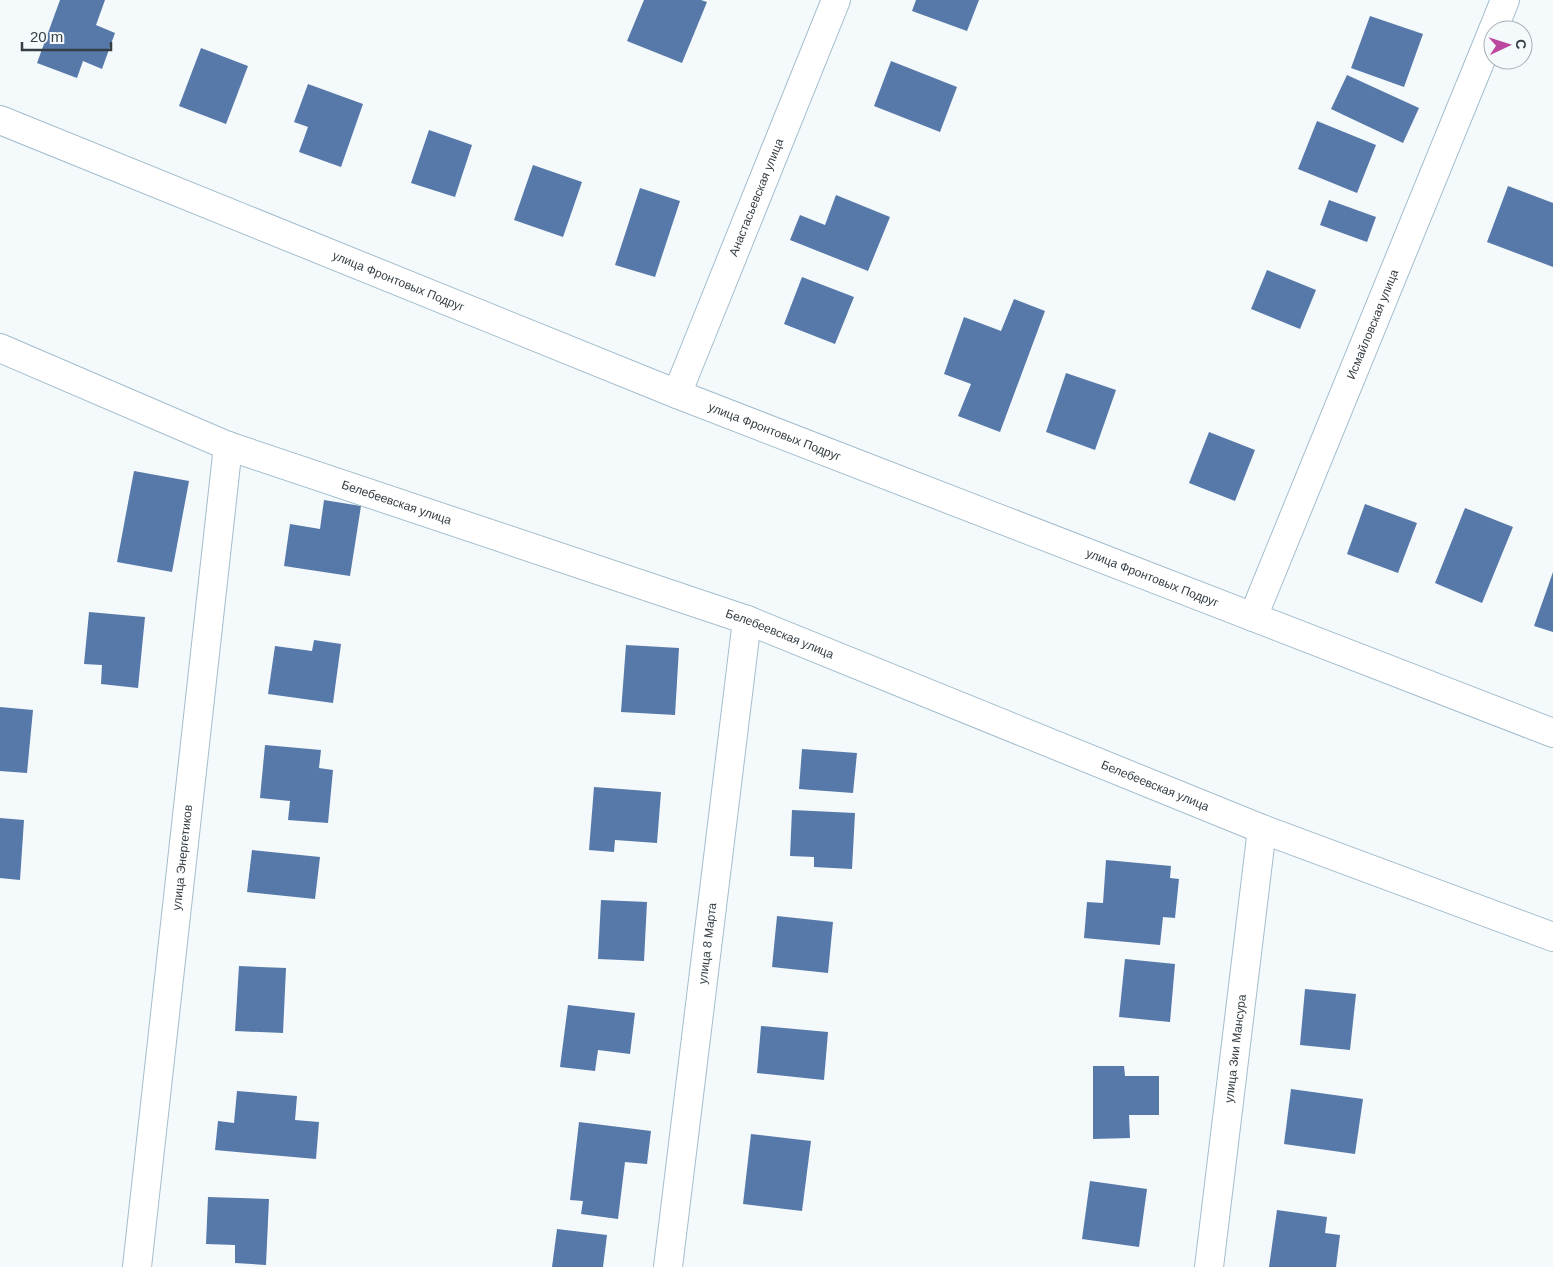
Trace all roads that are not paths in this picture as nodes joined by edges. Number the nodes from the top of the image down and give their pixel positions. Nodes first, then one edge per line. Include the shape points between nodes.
1 (836, 0) edge
2 (1505, 0) edge
3 (1497, 20) edge
4 (1483, 54) edge
5 (0, 120) edge
6 (0, 348) edge
7 (677, 394) junction
8 (228, 446) junction
9 (1253, 617) junction
10 (748, 620) junction
11 (1553, 733) edge
12 (1262, 830) junction
13 (1553, 938) edge
14 (137, 1267) edge
15 (668, 1267) edge
16 (1209, 1267) edge

1 - 7 street, Анастасьевская улица
2 - 3 street, Исмайловская улица
4 - 9 street, Исмайловская улица
5 - 7 street, улица Фронтовых Подруг
6 - 8 street, Белебеевская улица
7 - 9 street, улица Фронтовых Подруг
8 - 10 street, Белебеевская улица
8 - 14 street, улица Энергетиков
9 - 11 street, улица Фронтовых Подруг
10 - 12 street, Белебеевская улица
10 - 15 street, улица 8 Марта
12 - 13 street, Белебеевская улица
12 - 16 street, улица Зии Мансура

